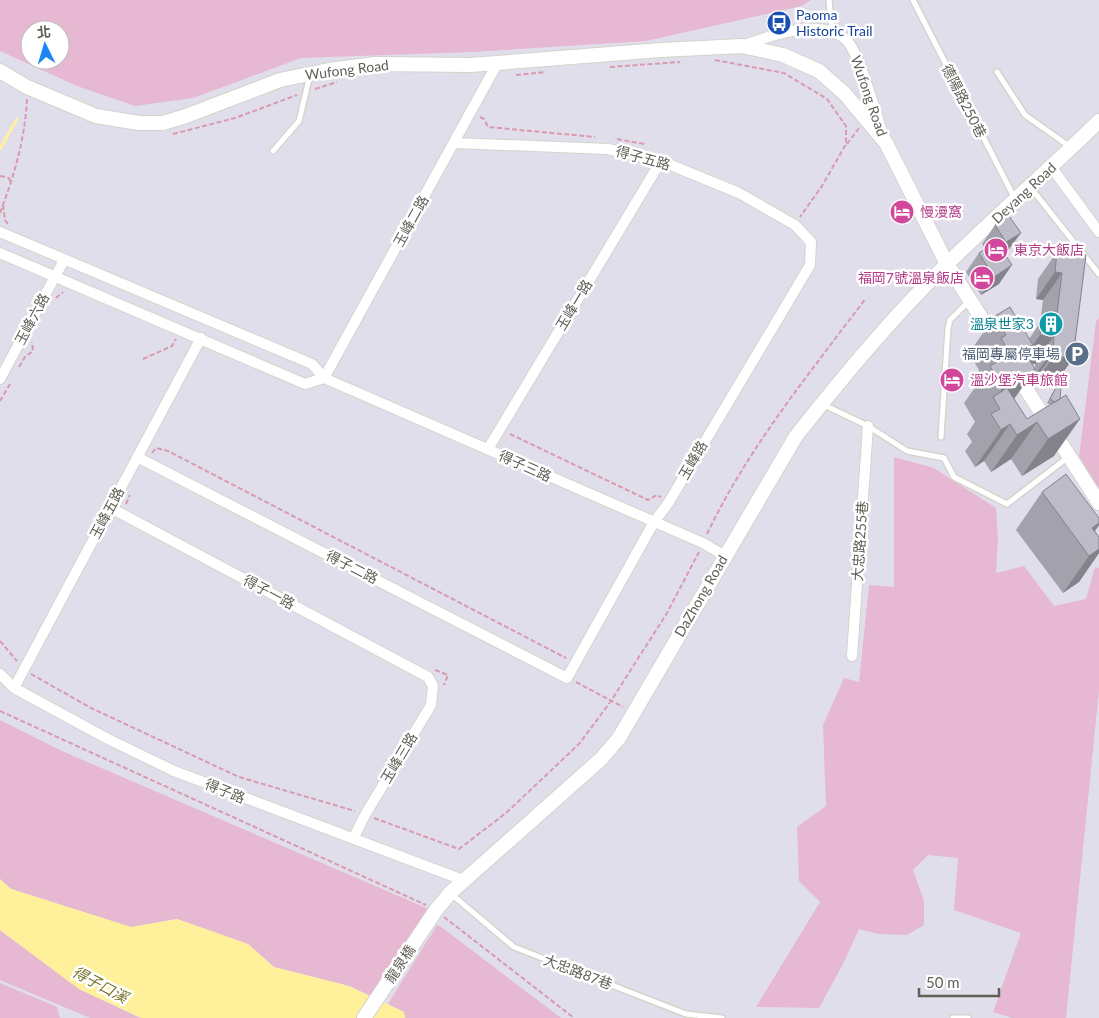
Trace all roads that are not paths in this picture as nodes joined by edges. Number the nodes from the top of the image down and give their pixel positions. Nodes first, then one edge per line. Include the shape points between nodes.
1 (829, 0) edge
2 (913, 0) edge
3 (832, 31) junction
4 (742, 46) junction
5 (497, 64) junction
6 (0, 71) edge
7 (997, 72) dead end
8 (310, 73) junction
9 (1099, 121) edge
10 (454, 143) junction
11 (886, 144) junction
12 (1072, 148) junction
13 (273, 152) dead end
14 (661, 161) junction
15 (1052, 168) junction
16 (1030, 188) junction
17 (1016, 201) junction
18 (0, 232) edge
19 (1099, 232) edge
20 (811, 242) joint
21 (0, 253) edge
22 (64, 260) junction
23 (947, 264) junction
24 (1099, 274) edge
25 (55, 276) junction
26 (970, 300) junction
27 (201, 338) junction
28 (324, 378) junction
29 (0, 379) edge
30 (822, 404) junction
31 (868, 426) junction
32 (941, 437) dead end
33 (488, 449) junction
34 (1070, 456) junction
35 (141, 459) junction
36 (1099, 503) edge
37 (109, 507) junction
38 (654, 522) junction
39 (725, 556) junction
40 (852, 656) dead end
41 (570, 673) joint
42 (0, 674) edge
43 (428, 677) joint
44 (14, 688) junction
45 (354, 838) junction
46 (463, 880) junction
47 (450, 893) junction
48 (436, 910) joint
49 (364, 1018) edge
50 (722, 1018) edge
51 (953, 1018) edge
52 (968, 1018) edge

1 - 3 lane
2 - 17 lane, 德陽路250巷
3 - 4 street, Wufong Road via 794,30
3 - 11 street, Wufong Road via 854,51
4 - 5 street, Wufong Road
4 - 11 street, Wufong Road via 783,55 819,71 845,94
5 - 8 street, Wufong Road via 375,64
5 - 10 street, 玉峰二路
6 - 8 street, Wufong Road via 27,87 96,116 139,123 163,123 280,80
7 - 12 lane via 1025,115
8 - 13 lane via 299,121
9 - 12 street, Deyang Road
10 - 14 street, 得子五路 via 608,149
10 - 28 street, 玉峰二路
11 - 23 street, Wufong Road
12 - 15 street, Deyang Road
14 - 20 street, 得子五路 via 739,193 795,225
14 - 33 street, 玉峰一路
15 - 16 street, Deyang Road
15 - 19 street
16 - 17 street, Deyang Road
16 - 24 lane
17 - 23 street, Deyang Road
18 - 22 street
20 - 38 street, 玉峰路 via 810,265
21 - 25 street
22 - 25 street, 玉峰六路
22 - 28 street via 312,364
23 - 26 street
23 - 30 street, DaZhong Road
25 - 27 street
25 - 29 street, 玉峰六路
26 - 32 lane via 950,320 948,328
26 - 34 street
27 - 28 street via 305,384
27 - 35 street, 玉峰五路
28 - 33 street, 得子三路
30 - 31 lane
30 - 39 street, DaZhong Road via 796,436
31 - 34 lane via 907,451 944,458 954,477 1007,504
31 - 40 street, 大忠路255巷
33 - 38 street, 得子三路
34 - 36 street
35 - 37 street, 玉峰五路
35 - 41 street, 得子二路
37 - 43 street, 得子一路
37 - 44 street, 玉峰五路
38 - 39 street, 得子三路
38 - 41 street, 玉峰路
39 - 46 street, DaZhong Road via 619,738 601,759
42 - 44 street, 得子路
43 - 45 street, 玉峰三路 via 433,686 432,705 365,814
44 - 45 street, 得子路 via 174,771
45 - 46 street, 得子路
46 - 47 street, DaZhong Road
47 - 48 street, DaZhong Road
47 - 50 lane, 大忠路87巷 via 514,947 686,1014
48 - 49 street, 龍泉橋
51 - 52 lane

